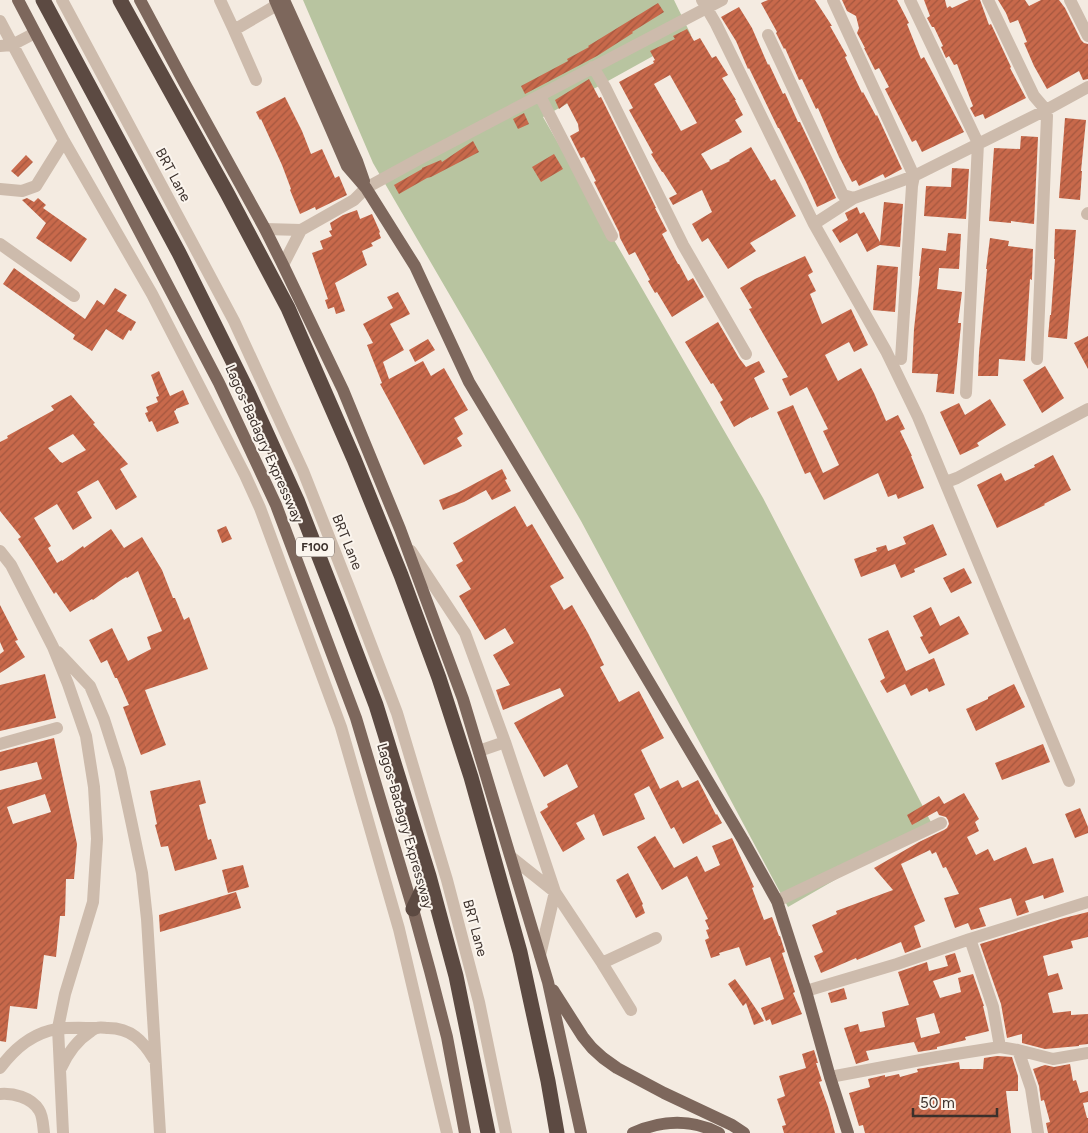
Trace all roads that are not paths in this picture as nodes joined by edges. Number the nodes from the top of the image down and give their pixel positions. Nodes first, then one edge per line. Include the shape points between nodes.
1 (18, 0) edge
2 (43, 0) edge
3 (62, 0) edge
4 (119, 0) edge
5 (140, 0) edge
6 (220, 0) edge
7 (722, 0) edge
8 (833, 0) edge
9 (910, 0) edge
10 (988, 0) edge
11 (1070, 0) edge
12 (278, 2) edge
13 (704, 4) edge
14 (0, 21) edge
15 (234, 30) junction
16 (35, 34) junction
17 (768, 35) dead end
18 (1088, 36) edge
19 (6, 46) edge
20 (593, 67) junction
21 (256, 80) dead end
22 (1088, 87) edge
23 (540, 96) junction
24 (1046, 110) junction
25 (64, 141) junction
26 (978, 143) junction
27 (914, 176) junction
28 (366, 188) junction
29 (0, 189) edge
30 (854, 198) junction
31 (814, 224) junction
32 (265, 229) junction
33 (301, 230) junction
34 (612, 236) dead end
35 (5, 247) edge
36 (283, 265) junction
37 (74, 296) dead end
38 (746, 354) dead end
39 (901, 359) dead end
40 (1037, 359) dead end
41 (966, 393) dead end
42 (1088, 409) edge
43 (946, 482) junction
44 (405, 542) junction
45 (0, 551) edge
46 (53, 647) junction
47 (57, 728) dead end
48 (505, 742) junction
49 (0, 744) edge
50 (479, 751) junction
51 (1069, 781) dead end
52 (941, 823) dead end
53 (511, 858) junction
54 (429, 876) junction
55 (555, 892) junction
56 (777, 901) junction
57 (1088, 902) edge
58 (413, 909) junction
59 (656, 938) dead end
60 (970, 939) junction
61 (540, 955) junction
62 (602, 963) junction
63 (548, 982) junction
64 (806, 991) junction
65 (631, 1010) dead end
66 (58, 1028) junction
67 (96, 1028) junction
68 (1000, 1048) junction
69 (1018, 1050) junction
70 (1088, 1053) edge
71 (156, 1061) junction
72 (0, 1068) edge
73 (60, 1069) junction
74 (830, 1078) junction
75 (0, 1094) edge
76 (61, 1107) junction
77 (43, 1129) edge
78 (63, 1133) edge
79 (160, 1133) edge
80 (446, 1133) edge
81 (465, 1133) edge
82 (488, 1133) edge
83 (506, 1133) edge
84 (556, 1133) edge
85 (581, 1133) edge
86 (633, 1133) edge
87 (719, 1133) edge
88 (744, 1133) edge
89 (848, 1133) edge
90 (1038, 1133) edge

1 - 16 main road, Lagos-Badagry Expressway
2 - 54 highway, Lagos-Badagry Expressway / F100 via 183,262 297,500 376,705
3 - 83 street, BRT Lane via 234,321 303,471 350,590 397,713 447,880 479,1002
4 - 84 highway via 288,308 401,575 439,678 479,804 520,952
5 - 32 main road
6 - 15 street
7 - 13 street
8 - 27 street
9 - 26 street
10 - 24 street via 1034,96
11 - 18 street
12 - 15 street
12 - 28 main road via 347,166
13 - 20 street
13 - 31 street
14 - 19 street
15 - 21 street
16 - 19 street
16 - 58 main road, Lagos-Badagry Expressway via 215,375 276,505 356,718
17 - 30 street via 843,195
19 - 25 street
20 - 23 street
20 - 38 street via 683,245
22 - 24 street
23 - 28 street
23 - 34 street
24 - 26 street
24 - 40 street
25 - 29 street via 36,186 22,191
25 - 80 street via 152,294 260,508 341,727 399,929
26 - 27 street
26 - 41 street
27 - 30 street
27 - 39 street
28 - 33 street via 354,200
28 - 56 main road via 415,266 468,382 624,638
30 - 31 street
31 - 43 street via 886,351
32 - 33 street
32 - 36 main road
33 - 36 street
35 - 37 street
36 - 44 main road via 343,390
42 - 43 street
43 - 51 street
44 - 48 street via 465,633
44 - 50 main road via 463,698
45 - 46 street via 11,565
46 - 66 street via 86,736 94,787 97,839 93,902
46 - 71 street via 90,686 120,769 142,873
47 - 49 street
48 - 50 street
48 - 55 street
50 - 53 main road
52 - 56 street
53 - 55 street
53 - 61 main road
54 - 58 highway
54 - 82 highway, Lagos-Badagry Expressway / F100 via 456,976
55 - 61 street
55 - 62 street
56 - 64 main road
57 - 60 street
58 - 81 main road, Lagos-Badagry Expressway via 447,1037
59 - 62 street
60 - 64 street
60 - 68 street via 993,1007
61 - 63 main road
62 - 65 street
63 - 85 main road
63 - 88 main road via 583,1037 603,1058
64 - 74 main road
66 - 67 street
66 - 72 street via 22,1044
66 - 73 street
67 - 71 street via 114,1028 137,1036
67 - 73 street via 76,1043
68 - 69 street
68 - 74 street
69 - 70 street via 1053,1059
69 - 90 street via 1030,1088
71 - 79 street
73 - 76 street
74 - 89 main road
75 - 77 street via 9,1093 35,1104 42,1116
76 - 77 street via 52,1113
76 - 78 street
86 - 87 main road via 674,1122 691,1123

